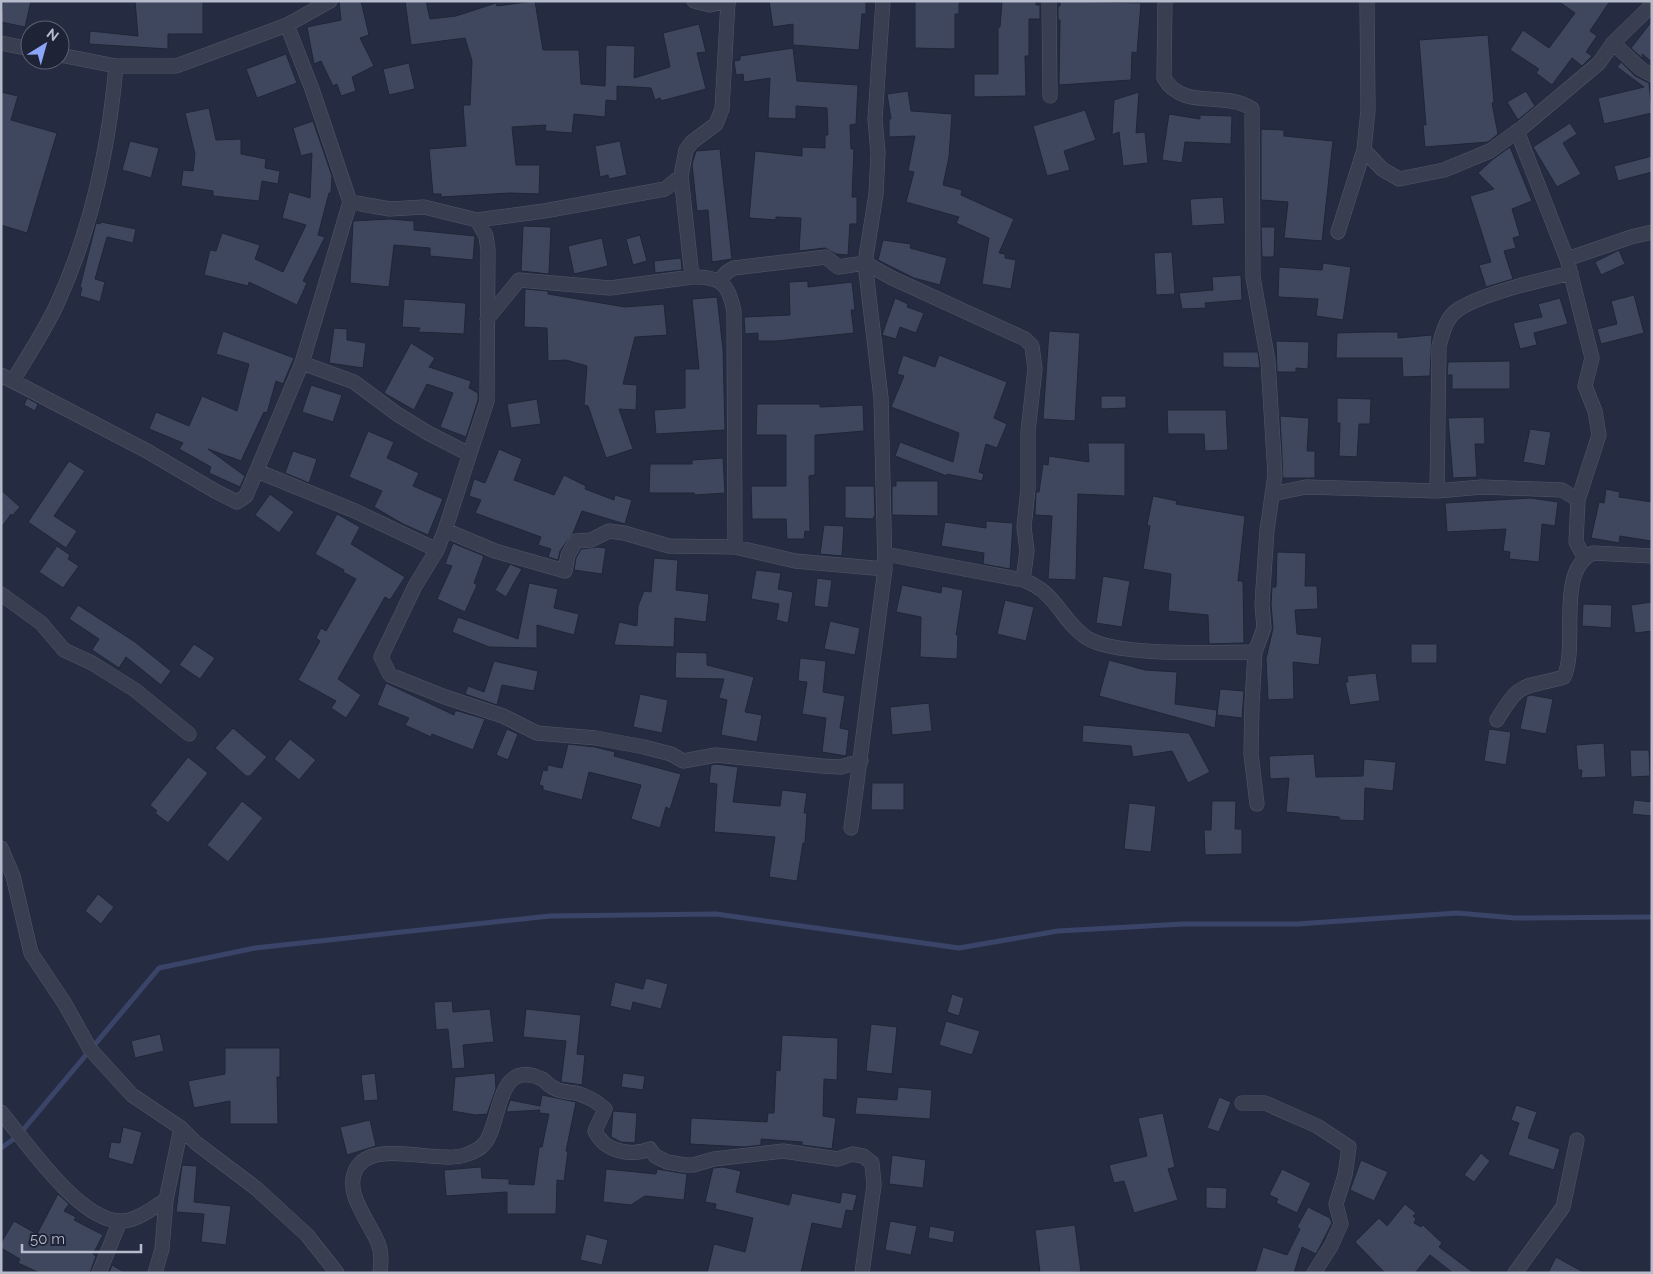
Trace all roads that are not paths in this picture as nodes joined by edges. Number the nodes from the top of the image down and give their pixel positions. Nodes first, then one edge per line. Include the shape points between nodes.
1 (303, 1) edge
2 (330, 1) edge
3 (694, 1) edge
4 (883, 1) edge
5 (1049, 1) edge
6 (1165, 1) edge
7 (1367, 1) edge
8 (728, 2) edge
9 (1652, 4) edge
10 (305, 16) junction
11 (287, 25) junction
12 (1, 43) edge
13 (1613, 43) junction
14 (20, 47) edge
15 (70, 57) edge
16 (116, 66) junction
17 (1652, 75) edge
18 (1050, 96) dead end
19 (1518, 131) junction
20 (1364, 150) junction
21 (681, 176) junction
22 (350, 202) junction
23 (477, 220) junction
24 (1338, 232) dead end
25 (1652, 232) edge
26 (1567, 259) junction
27 (866, 263) junction
28 (1571, 273) junction
29 (692, 277) junction
30 (720, 280) junction
31 (487, 320) junction
32 (302, 363) junction
33 (7, 378) edge
34 (470, 454) junction
35 (257, 471) junction
36 (1437, 491) junction
37 (1272, 494) junction
38 (1578, 500) junction
39 (445, 530) junction
40 (735, 547) junction
41 (437, 550) junction
42 (885, 554) junction
43 (1652, 556) edge
44 (1584, 557) junction
45 (885, 569) junction
46 (1023, 580) junction
47 (1, 594) edge
48 (1255, 652) junction
49 (1497, 720) dead end
50 (189, 734) dead end
51 (861, 761) junction
52 (1257, 804) dead end
53 (851, 828) dead end
54 (1, 848) edge
55 (1242, 1103) dead end
56 (1, 1112) edge
57 (181, 1128) junction
58 (1577, 1140) dead end
59 (166, 1200) junction
60 (120, 1221) junction
61 (99, 1273) edge
62 (155, 1273) edge
63 (337, 1273) edge
64 (380, 1273) edge
65 (862, 1273) edge
66 (1314, 1273) edge
67 (1515, 1273) edge

1 - 10 street
2 - 10 street
3 - 8 street via 710,5
4 - 27 street via 875,120 878,153 876,194
5 - 18 street
6 - 37 street via 1164,78 1169,88 1183,96 1242,102 1252,110 1253,277 1268,361 1275,475
7 - 20 street via 1368,110
8 - 21 street via 722,109 716,124 686,150
9 - 13 street
10 - 11 street
11 - 16 street via 176,66
11 - 22 street
12 - 14 street
13 - 17 street
13 - 19 street via 1599,63
15 - 16 street
16 - 33 street via 112,116 90,219 58,303
19 - 20 street via 1490,151 1444,170 1399,179 1382,169
19 - 26 street
20 - 24 street
21 - 23 street via 664,189
21 - 29 street
22 - 23 street via 390,209 424,207
22 - 32 street
23 - 31 street via 486,236 488,250
25 - 26 street via 1631,236
26 - 28 street
27 - 30 street via 838,267 826,257 734,268
27 - 42 street via 881,398
27 - 46 street via 1025,339 1032,346 1034,369 1028,431 1024,527 1027,551
28 - 36 street via 1458,309 1445,325 1439,346
28 - 38 street via 1592,358 1585,386 1595,411 1598,435
29 - 30 street
29 - 31 street via 610,288 519,280
30 - 40 street via 731,293 734,312
31 - 34 street via 487,401
32 - 34 street via 354,382 397,414
32 - 35 street
33 - 35 street via 147,450 237,502 246,496
34 - 39 street
35 - 41 street via 355,511
36 - 37 street via 1306,487
36 - 38 street via 1482,487 1562,490
37 - 48 street via 1262,604 1264,628
38 - 44 street via 1576,542
39 - 40 street via 495,551 565,571 568,555 576,541 591,540 609,531 669,546
39 - 41 street
40 - 45 street via 795,561
41 - 51 street via 415,586 382,657 390,675 503,716 537,733 596,738 644,747 671,754 683,761 716,755 841,767
42 - 45 street
42 - 46 street
43 - 44 street via 1593,553
44 - 49 street via 1576,569 1569,618 1571,651 1564,677 1526,685 1510,698
45 - 51 street
46 - 48 street via 1038,585 1080,633 1100,644 1145,651
47 - 50 street via 41,623 64,650 135,690
48 - 52 street via 1251,754
51 - 53 street
54 - 57 street via 13,876 31,953 90,1049 132,1095
55 - 66 street via 1264,1104 1318,1126 1349,1147 1336,1204 1341,1224
56 - 60 street via 75,1200 100,1217
57 - 59 street
57 - 63 street via 307,1234
58 - 67 street via 1563,1207
59 - 60 street via 135,1218
59 - 62 street via 162,1249
60 - 61 street
64 - 65 street via 378,1244 352,1191 359,1165 372,1157 396,1154 463,1156 476,1150 491,1132 505,1088 516,1077 523,1076 542,1079 554,1088 594,1099 605,1109 595,1131 598,1139 616,1151 642,1152 650,1149 655,1156 667,1162 693,1166 714,1159 783,1150 838,1159 852,1154 863,1156 872,1163 874,1186

